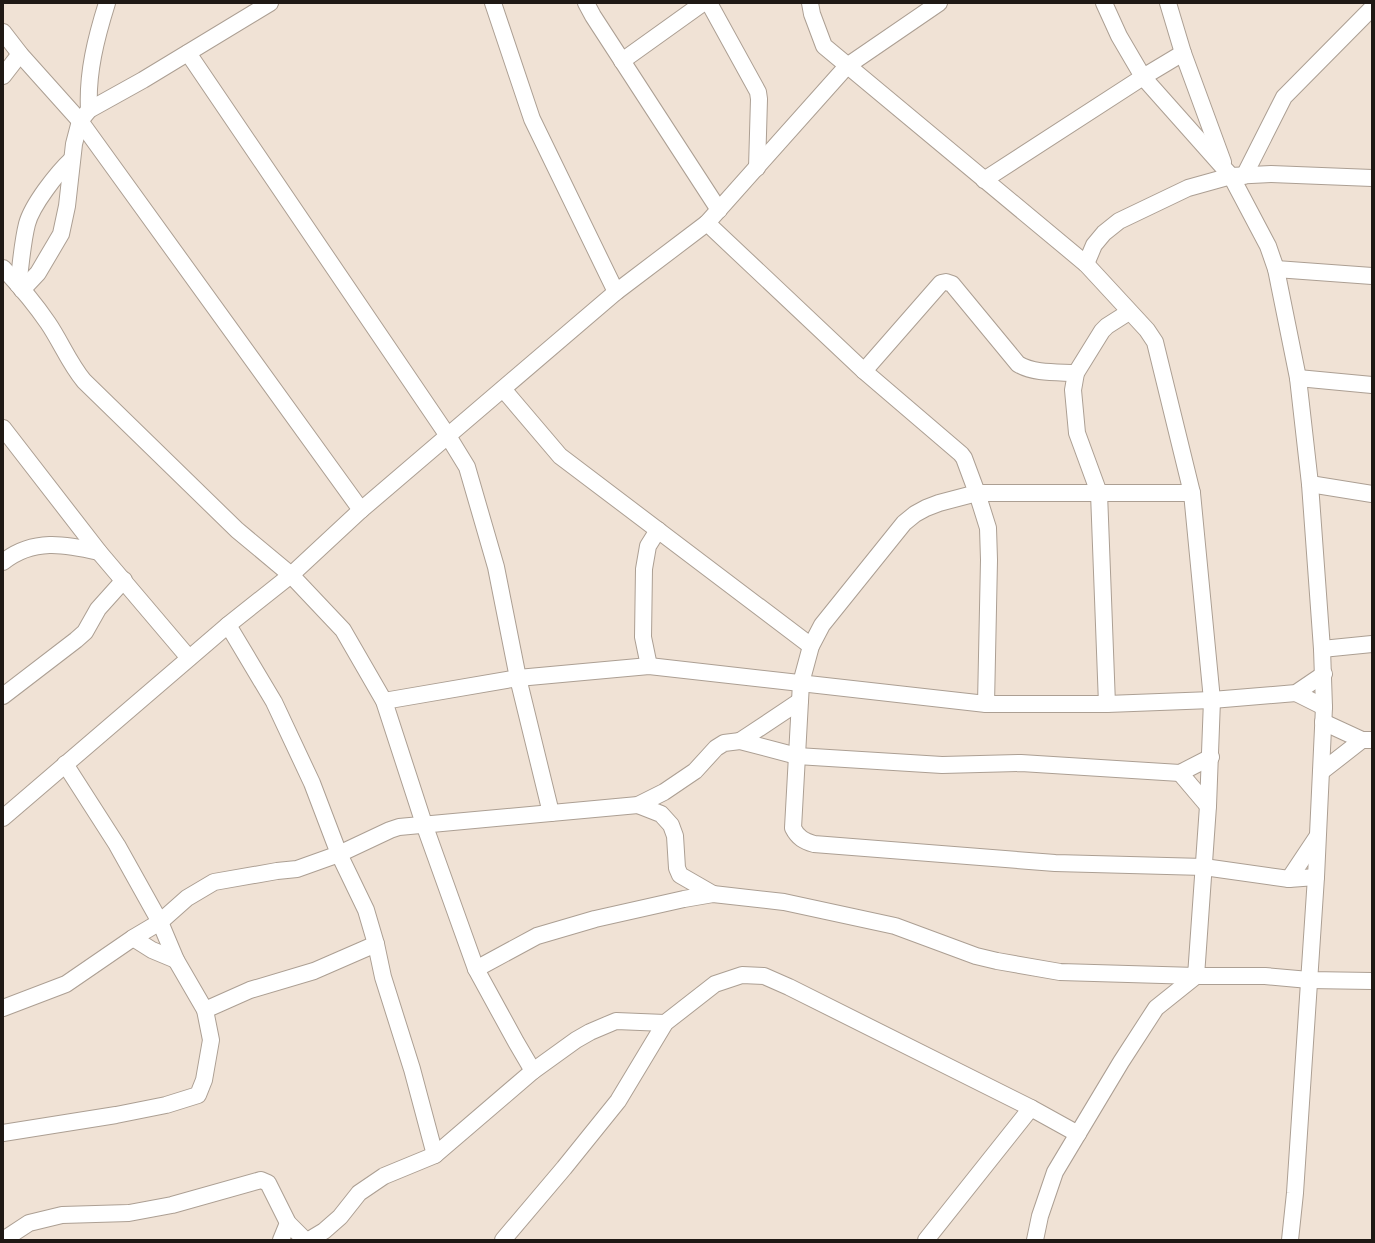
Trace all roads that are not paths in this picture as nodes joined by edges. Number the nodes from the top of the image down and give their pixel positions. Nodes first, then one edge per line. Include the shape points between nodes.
1 (107, 3) edge
2 (270, 3) edge
3 (493, 3) edge
4 (586, 3) edge
5 (703, 3) edge
6 (709, 3) edge
7 (810, 3) edge
8 (938, 3) edge
9 (1104, 3) edge
10 (1168, 3) edge
11 (1372, 8) edge
12 (3, 32) edge
13 (188, 52) junction
14 (20, 54) junction
15 (1183, 54) junction
16 (622, 61) junction
17 (847, 66) junction
18 (3, 76) edge
19 (1143, 77) junction
20 (85, 116) junction
21 (72, 159) junction
22 (757, 168) junction
23 (1234, 174) junction
24 (1372, 178) edge
25 (984, 180) junction
26 (719, 210) junction
27 (707, 223) junction
28 (1086, 264) junction
29 (3, 268) edge
30 (1276, 269) junction
31 (1372, 276) edge
32 (20, 287) junction
33 (616, 292) junction
34 (1129, 312) junction
35 (864, 371) junction
36 (1076, 374) junction
37 (1298, 378) junction
38 (1372, 385) edge
39 (503, 388) junction
40 (3, 428) edge
41 (448, 436) junction
42 (1310, 484) junction
43 (977, 493) junction
44 (1099, 493) junction
45 (1192, 493) junction
46 (1372, 494) edge
47 (361, 510) junction
48 (658, 530) junction
49 (99, 552) junction
50 (3, 562) edge
51 (291, 575) junction
52 (124, 580) junction
53 (228, 625) junction
54 (1372, 644) edge
55 (811, 646) junction
56 (1322, 649) junction
57 (189, 658) junction
58 (649, 666) junction
59 (1324, 674) junction
60 (518, 678) junction
61 (801, 683) junction
62 (1296, 693) junction
63 (3, 696) edge
64 (384, 700) junction
65 (1212, 700) junction
66 (800, 701) junction
67 (986, 704) junction
68 (1107, 704) junction
69 (1323, 715) junction
70 (1367, 740) edge
71 (740, 741) junction
72 (797, 756) junction
73 (1210, 757) junction
74 (65, 764) junction
75 (1321, 772) junction
76 (1180, 773) junction
77 (638, 805) junction
78 (1208, 806) junction
79 (551, 813) junction
80 (3, 818) edge
81 (424, 824) junction
82 (1318, 836) junction
83 (339, 854) junction
84 (1204, 867) junction
85 (1316, 877) junction
86 (1289, 878) junction
87 (713, 894) junction
88 (160, 922) junction
89 (133, 938) junction
90 (376, 944) junction
91 (176, 960) junction
92 (476, 969) junction
93 (1196, 976) junction
94 (1309, 980) junction
95 (1372, 981) edge
96 (3, 1008) edge
97 (205, 1010) junction
98 (665, 1024) junction
99 (533, 1071) junction
100 (1031, 1108) junction
101 (3, 1133) edge
102 (1078, 1134) junction
103 (435, 1156) junction
104 (288, 1223) junction
105 (3, 1240) edge
106 (281, 1240) edge
107 (305, 1240) edge
108 (309, 1240) edge
109 (503, 1240) edge
110 (926, 1240) edge
111 (1035, 1240) edge
112 (1290, 1240) edge

1 - 20 street via 98,30
2 - 13 street
3 - 33 street via 532,119
4 - 16 street
5 - 16 street
6 - 22 street via 758,92
7 - 17 street via 824,46
8 - 17 street
9 - 19 street via 1119,36
10 - 15 street
11 - 23 street via 1284,97
12 - 14 street
13 - 20 street
13 - 41 street
14 - 18 street
14 - 20 street
15 - 19 street
15 - 23 street
16 - 26 street
17 - 22 street
17 - 25 street
19 - 23 street
19 - 25 street
20 - 21 street
20 - 47 street
21 - 32 street via 54,179 30,215
21 - 32 street via 61,234 38,273
22 - 26 street
23 - 24 street
23 - 28 street via 1188,188 1119,221 1094,245
23 - 30 street
25 - 28 street
26 - 27 street
27 - 33 street
27 - 35 street
28 - 34 street
29 - 32 street
30 - 31 street
30 - 37 street
32 - 51 street via 48,323 75,371 84,381 237,530
33 - 39 street
34 - 36 street via 1102,331
34 - 45 street via 1155,342
35 - 36 street via 941,283 946,282 952,284 1018,364 1033,370
35 - 43 street via 961,454
36 - 44 street via 1073,390 1077,433
37 - 38 street
37 - 42 street
39 - 41 street
39 - 48 street via 560,456
40 - 49 street
41 - 47 street
41 - 60 street via 467,467 496,567
42 - 46 street
42 - 56 street
43 - 44 street
43 - 55 street via 926,508 904,523 822,625
43 - 67 street via 988,528
44 - 45 street
44 - 68 street
45 - 65 street
47 - 51 street
48 - 55 street
48 - 58 street via 648,546 644,569 644,637
49 - 50 street via 73,546 44,546 14,553
49 - 52 street
51 - 53 street
51 - 64 street via 343,630
52 - 57 street
52 - 63 street via 98,609 85,632
53 - 57 street
53 - 83 street via 274,702 312,783
54 - 56 street
55 - 61 street
56 - 59 street
57 - 74 street
58 - 60 street
58 - 61 street
59 - 62 street
59 - 69 street
60 - 64 street
60 - 79 street
61 - 66 street
61 - 67 street
62 - 65 street
62 - 69 street
64 - 81 street
65 - 68 street
65 - 73 street
66 - 71 street
66 - 72 street
67 - 68 street
69 - 70 street
69 - 75 street
70 - 75 street
71 - 72 street
71 - 77 street via 724,743 716,748 695,771 664,792
72 - 76 street via 942,765 1021,763
72 - 84 street via 793,828 797,836 814,844 1054,863
73 - 76 street
73 - 78 street
74 - 80 street
74 - 88 street via 117,845
75 - 82 street
76 - 78 street
77 - 79 street
77 - 87 street via 661,814 671,825 676,836 677,868 680,874
78 - 84 street
79 - 81 street
81 - 83 street via 390,830
81 - 92 street
82 - 85 street
82 - 86 street
83 - 88 street via 297,869 214,882 187,898
83 - 90 street via 366,910
84 - 86 street
84 - 93 street
85 - 86 street
85 - 94 street
87 - 92 street via 595,919 537,936
87 - 93 street via 784,902 895,926 976,956 1060,972
88 - 89 street
88 - 91 street
89 - 91 street via 152,950
89 - 96 street via 66,984
90 - 97 street via 314,971 250,990
90 - 103 street via 383,977 412,1069
91 - 97 street
92 - 99 street
93 - 94 street via 1265,976
93 - 102 street via 1156,1008
94 - 95 street
94 - 112 street
97 - 101 street via 211,1040 204,1080 198,1095 166,1105
98 - 99 street via 616,1021 576,1040
98 - 100 street via 716,984 742,975 764,976
98 - 109 street via 618,1101
99 - 103 street
100 - 102 street
100 - 110 street
102 - 111 street via 1055,1172
103 - 108 street via 384,1176 359,1193 340,1216 324,1231
104 - 105 street via 268,1183 261,1180 172,1205 129,1212 62,1215 29,1223
104 - 106 street
104 - 107 street

